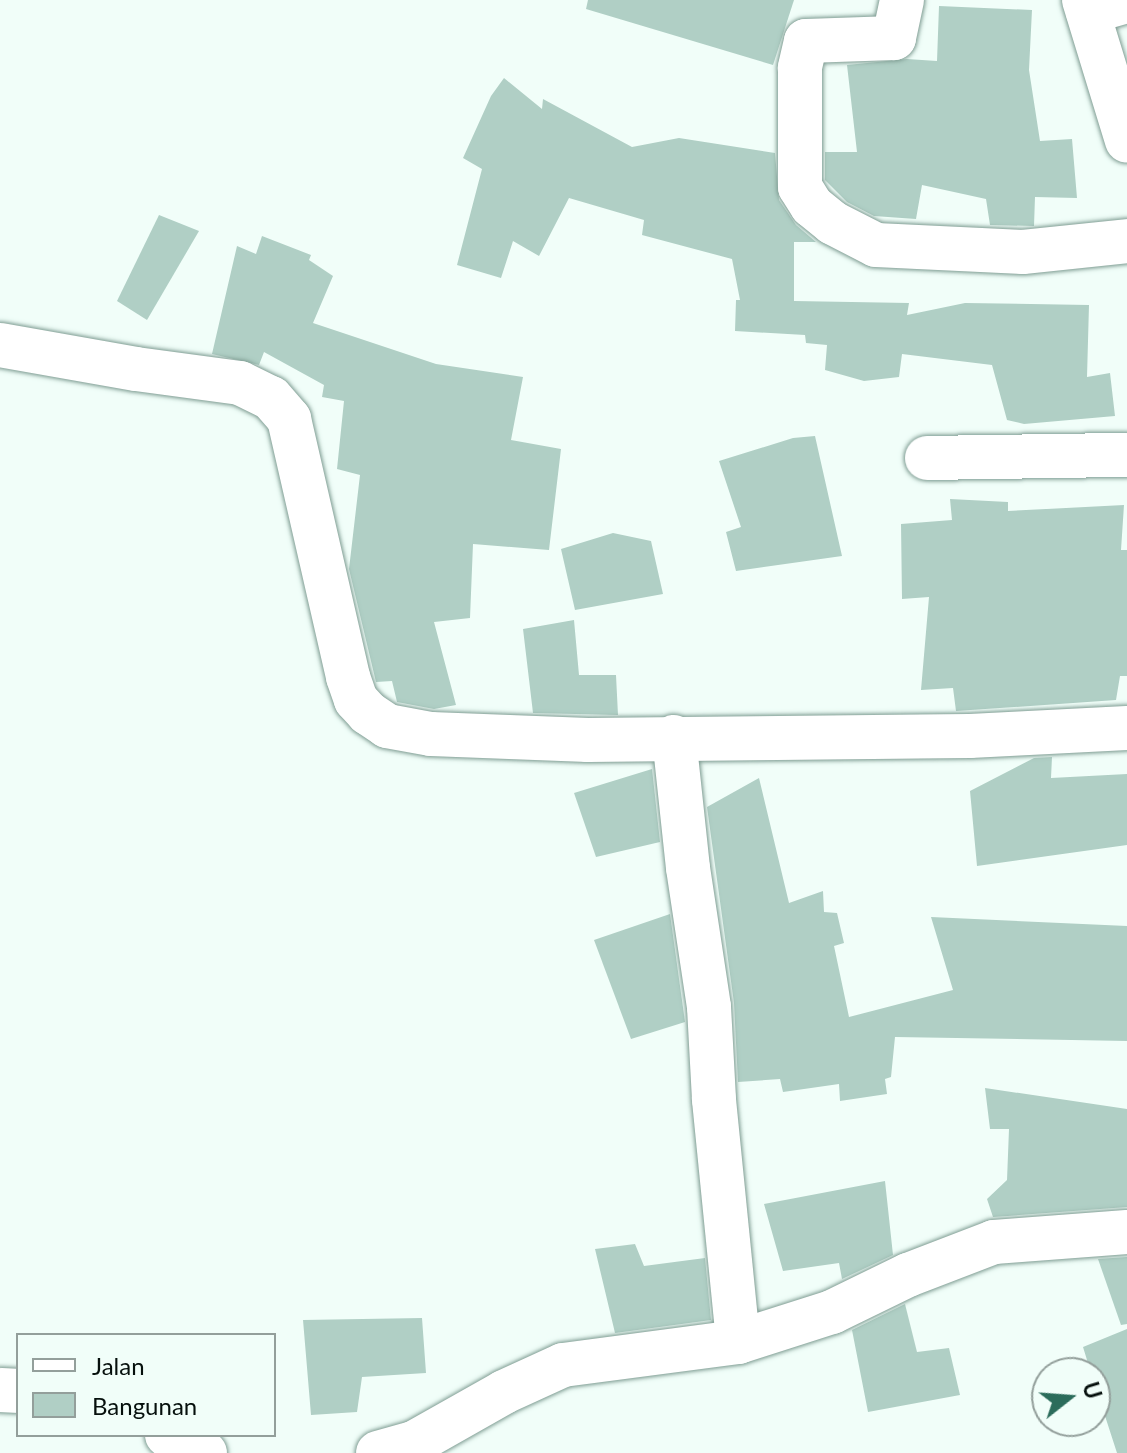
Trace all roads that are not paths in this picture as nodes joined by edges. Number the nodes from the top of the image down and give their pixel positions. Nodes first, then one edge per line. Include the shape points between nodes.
1 (902, 0) edge
2 (1100, 4) edge
3 (1127, 141) edge
4 (1127, 241) edge
5 (0, 345) edge
6 (1127, 455) edge
7 (927, 458) dead end
8 (1127, 728) edge
9 (674, 737) junction
10 (1127, 1232) edge
11 (738, 1342) junction
12 (171, 1437) edge
13 (205, 1453) edge
14 (378, 1453) edge

1 - 4 street via 894,38 806,41 800,68 800,187 812,206 876,245 1023,252
2 - 3 street
5 - 9 street via 240,383 271,398 289,419 356,700 387,726 431,734 556,739
6 - 7 street
8 - 9 street via 970,736
9 - 11 street via 709,1007
10 - 11 street via 994,1242 832,1312
11 - 14 street via 563,1365 414,1443
12 - 13 street

